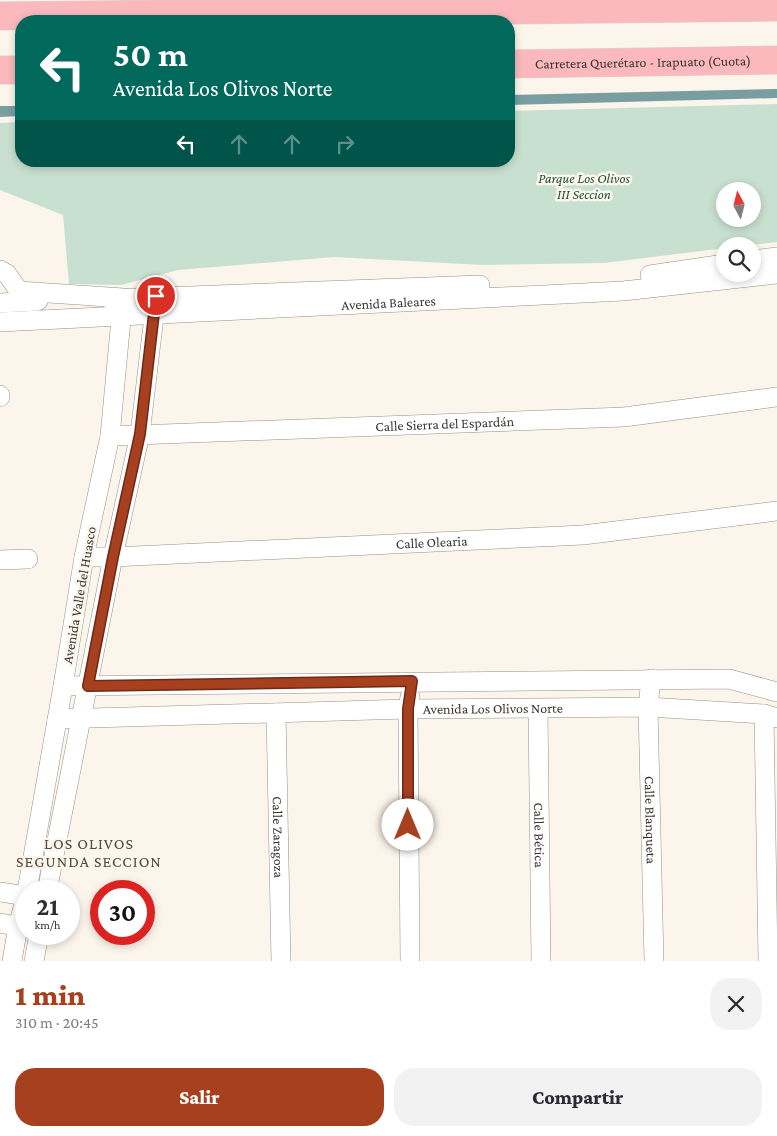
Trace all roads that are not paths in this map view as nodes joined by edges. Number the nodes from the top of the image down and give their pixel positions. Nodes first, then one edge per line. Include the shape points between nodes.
1 (777, 7) edge
2 (86, 15) edge
3 (0, 16) edge
4 (15, 16) edge
5 (777, 60) edge
6 (515, 64) edge
7 (0, 70) edge
8 (15, 70) edge
9 (777, 257) edge
10 (761, 259) edge
11 (716, 265) edge
12 (0, 270) edge
13 (777, 274) edge
14 (0, 303) edge
15 (156, 304) junction
16 (123, 307) junction
17 (0, 322) edge
18 (777, 397) edge
19 (140, 434) junction
20 (110, 436) junction
21 (777, 511) edge
22 (84, 557) junction
23 (113, 557) junction
24 (28, 559) dead end
25 (0, 560) edge
26 (651, 679) junction
27 (412, 681) junction
28 (63, 686) junction
29 (88, 686) junction
30 (777, 692) edge
31 (648, 707) junction
32 (408, 709) junction
33 (538, 709) junction
34 (276, 713) junction
35 (770, 716) edge
36 (81, 718) junction
37 (57, 719) junction
38 (29, 880) edge
39 (49, 880) edge
40 (0, 892) edge
41 (15, 894) edge
42 (15, 926) edge
43 (37, 945) edge
44 (12, 961) edge
45 (34, 961) edge
46 (281, 961) edge
47 (410, 961) edge
48 (540, 961) edge
49 (654, 961) edge
50 (768, 961) edge

1 - 2 highway
3 - 4 highway
5 - 6 highway, Carretera Querétaro - Irapuato (Cuota)
7 - 8 highway
9 - 10 street
11 - 15 street, Avenida Baleares via 620,280
12 - 16 street via 20,291
13 - 15 street, Avenida Baleares via 623,291
14 - 16 street, Avenida Baleares
15 - 16 street, Avenida Baleares
15 - 19 street, Avenida Valle del Huasco
16 - 17 street, Avenida Baleares
16 - 20 street, Avenida Valle del Huasco
18 - 19 street, Calle Sierra del Espardán via 624,417
19 - 20 street, Calle Sierra del Espardán
19 - 23 street, Avenida Valle del Huasco
20 - 22 street, Avenida Valle del Huasco
21 - 23 street, Calle Olearia via 583,535
22 - 23 street, Calle Olearia
22 - 28 street, Avenida Valle del Huasco
23 - 29 street, Avenida Valle del Huasco
24 - 25 street
26 - 27 street, Avenida Los Olivos Norte
26 - 30 street, Avenida Los Olivos Norte via 729,679
26 - 31 street, Calle Blanqueta
27 - 29 street, Avenida Los Olivos Norte
27 - 32 street
28 - 29 street, Avenida Los Olivos Norte
28 - 37 street, Avenida Valle del Huasco
29 - 36 street, Avenida Valle del Huasco
31 - 33 street, Avenida Los Olivos Norte
31 - 35 street, Avenida Los Olivos Norte
31 - 49 street, Calle Blanqueta
32 - 33 street, Avenida Los Olivos Norte
32 - 34 street, Avenida Los Olivos Norte
32 - 47 street
33 - 48 street, Calle Bética
34 - 36 street, Avenida Los Olivos Norte
34 - 46 street, Calle Zaragoza
35 - 50 street
36 - 37 street, Avenida Los Olivos Norte
36 - 39 street, Avenida Valle del Huasco
37 - 38 street, Avenida Valle del Huasco
40 - 41 street
42 - 44 street
43 - 45 street

